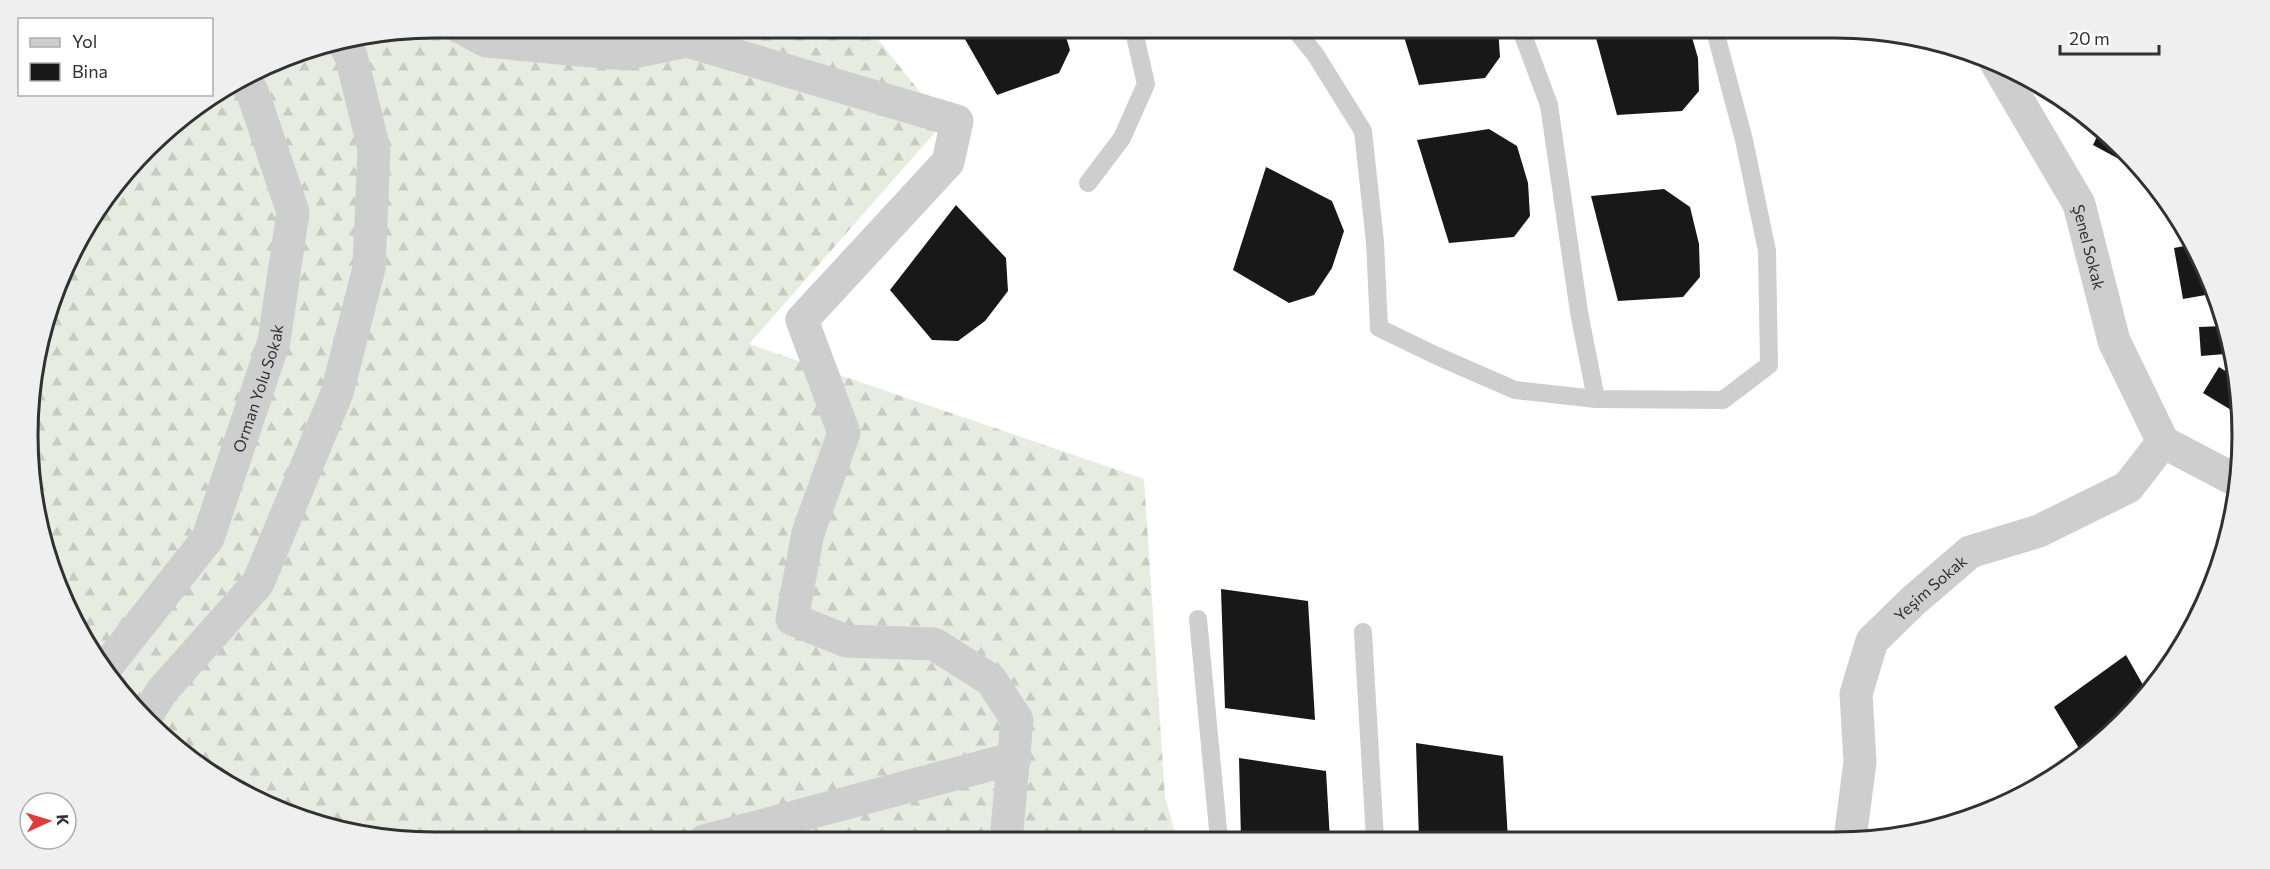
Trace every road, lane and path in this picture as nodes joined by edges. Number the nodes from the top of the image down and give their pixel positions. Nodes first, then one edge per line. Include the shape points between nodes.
1 (480, 38) edge
2 (1135, 38) edge
3 (1302, 38) edge
4 (1524, 38) edge
5 (1716, 38) edge
6 (346, 48) edge
7 (2003, 75) edge
8 (247, 85) edge
9 (1088, 183) dead end
10 (1596, 399) junction
11 (2163, 442) junction
12 (2230, 477) edge
13 (1198, 619) dead end
14 (1363, 632) dead end
15 (110, 663) edge
16 (150, 711) edge
17 (1014, 758) junction
18 (1851, 831) edge
19 (738, 832) edge
20 (1007, 832) edge
21 (1218, 832) edge
22 (1375, 832) edge

1 - 17 street via 624,54 687,41 957,121 948,162 802,320 844,433 808,533 792,619 846,641 934,644 991,680 1017,720
2 - 9 lane via 1146,84 1122,138
3 - 10 lane via 1363,131 1379,328 1515,390
4 - 10 lane via 1549,105 1579,312
5 - 10 lane via 1744,140 1767,251 1769,365 1723,400
6 - 16 street via 374,149 369,268 337,393 258,583 162,691
7 - 11 street, Şenel Sokak via 2079,204 2114,342
8 - 15 street, Orman Yolu Sokak via 293,212 274,341 208,538
11 - 12 street
11 - 18 street, Yeşim Sokak via 2128,487 2039,531 1971,552 1872,641 1856,694 1860,762
13 - 21 lane
14 - 22 lane
17 - 19 street
17 - 20 street

